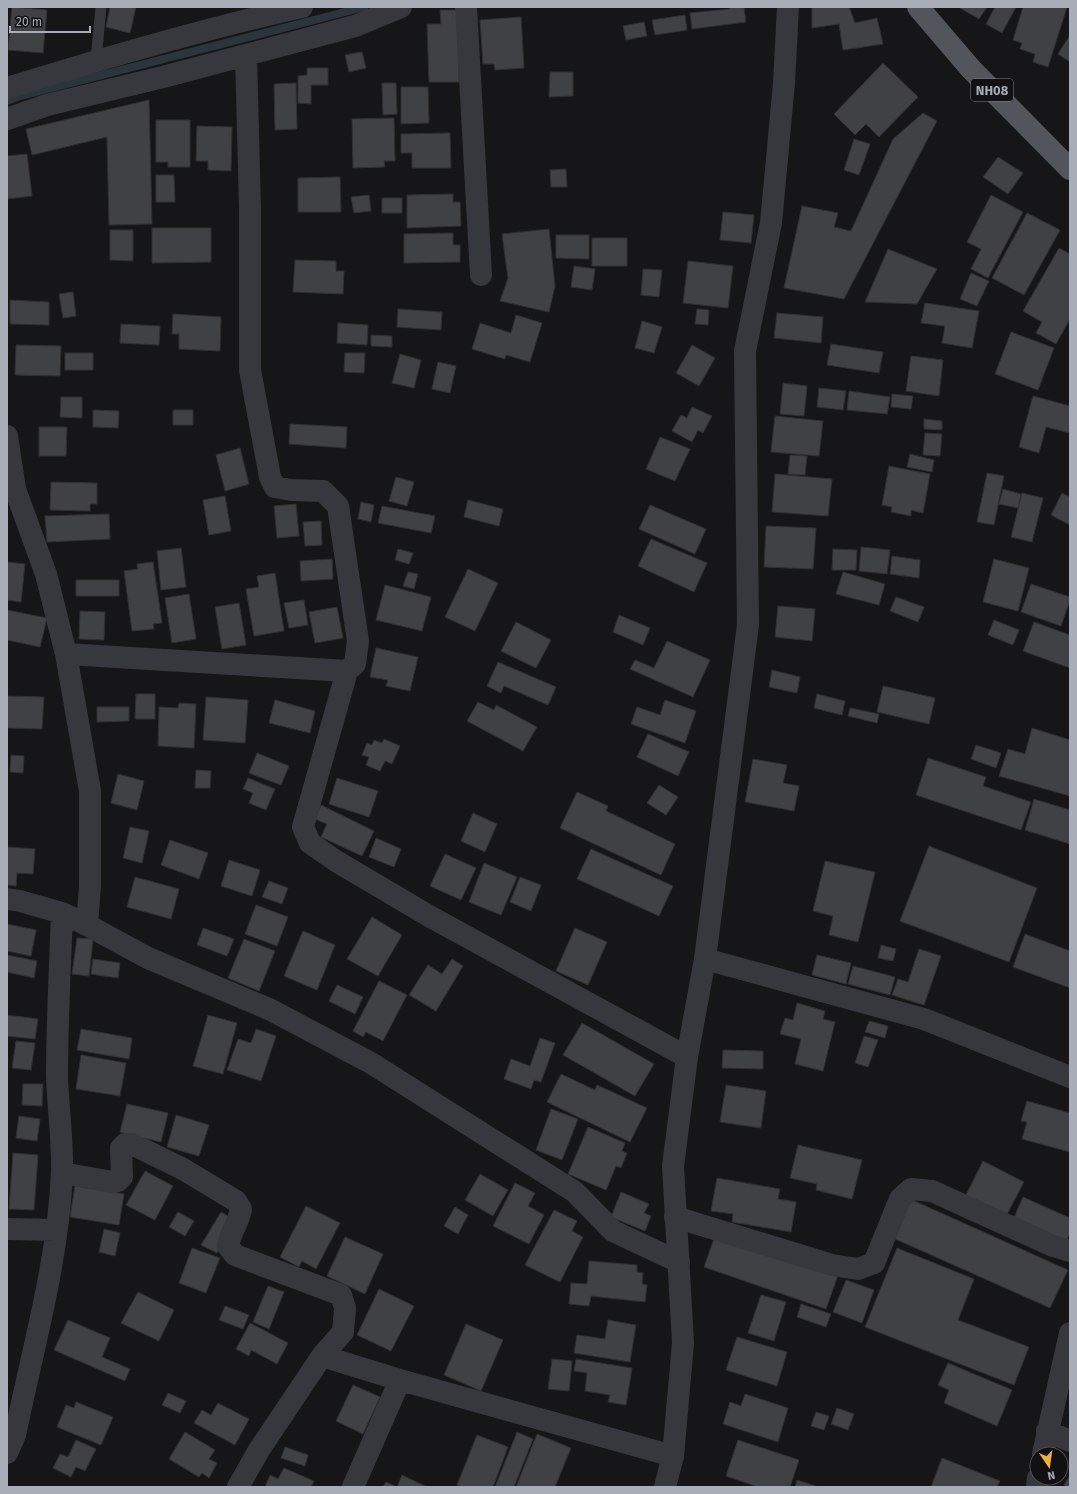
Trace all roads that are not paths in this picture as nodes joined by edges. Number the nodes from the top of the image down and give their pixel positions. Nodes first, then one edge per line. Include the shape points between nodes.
1 (102, 7) edge
2 (302, 7) edge
3 (401, 7) edge
4 (466, 7) edge
5 (788, 7) edge
6 (918, 7) edge
7 (246, 55) junction
8 (96, 60) junction
9 (7, 88) edge
10 (7, 119) edge
11 (1070, 169) edge
12 (481, 275) dead end
13 (7, 436) edge
14 (66, 654) junction
15 (346, 671) junction
16 (7, 899) edge
17 (62, 913) junction
18 (87, 925) junction
19 (705, 959) junction
20 (687, 1057) junction
21 (1070, 1078) edge
22 (62, 1173) junction
23 (676, 1217) junction
24 (7, 1230) edge
25 (56, 1230) junction
26 (1070, 1251) edge
27 (679, 1262) junction
28 (1070, 1333) edge
29 (322, 1356) junction
30 (400, 1380) junction
31 (1047, 1431) junction
32 (1070, 1442) edge
33 (1044, 1446) edge
34 (7, 1453) edge
35 (673, 1456) junction
36 (238, 1487) edge
37 (353, 1487) edge
38 (665, 1487) edge

1 - 8 lane
2 - 8 street
3 - 7 street via 355,26
4 - 12 street
5 - 19 street via 771,223 744,351 748,625
6 - 11 main road, NH08 via 971,69
7 - 10 street via 47,105
7 - 15 street via 250,209 250,370 270,477 275,486 291,490 323,491 338,506 358,641 355,664
8 - 9 street
13 - 14 street via 15,489 46,574
14 - 15 street
14 - 18 street via 90,791 90,886
15 - 20 street via 303,827 310,843 336,862 429,916
16 - 17 street
17 - 18 street
17 - 22 street via 57,1041
18 - 27 street via 148,958 271,1010 371,1063 575,1192 612,1231
19 - 20 street
19 - 21 street via 924,1020
20 - 23 street via 673,1166
22 - 25 street
22 - 29 street via 118,1181 122,1176 121,1148 125,1144 132,1144 183,1169 236,1201 241,1209 239,1220 229,1237 228,1246 235,1255 341,1295 345,1308 343,1332
23 - 26 street via 832,1265 858,1268 874,1263 900,1199 911,1189 932,1190 1053,1246
23 - 27 street
24 - 25 street
25 - 34 street via 46,1295 15,1435
27 - 35 street via 683,1344
28 - 31 street
29 - 30 street
29 - 36 street via 259,1450
30 - 35 street
30 - 37 street
31 - 32 street
31 - 33 street
35 - 38 street

